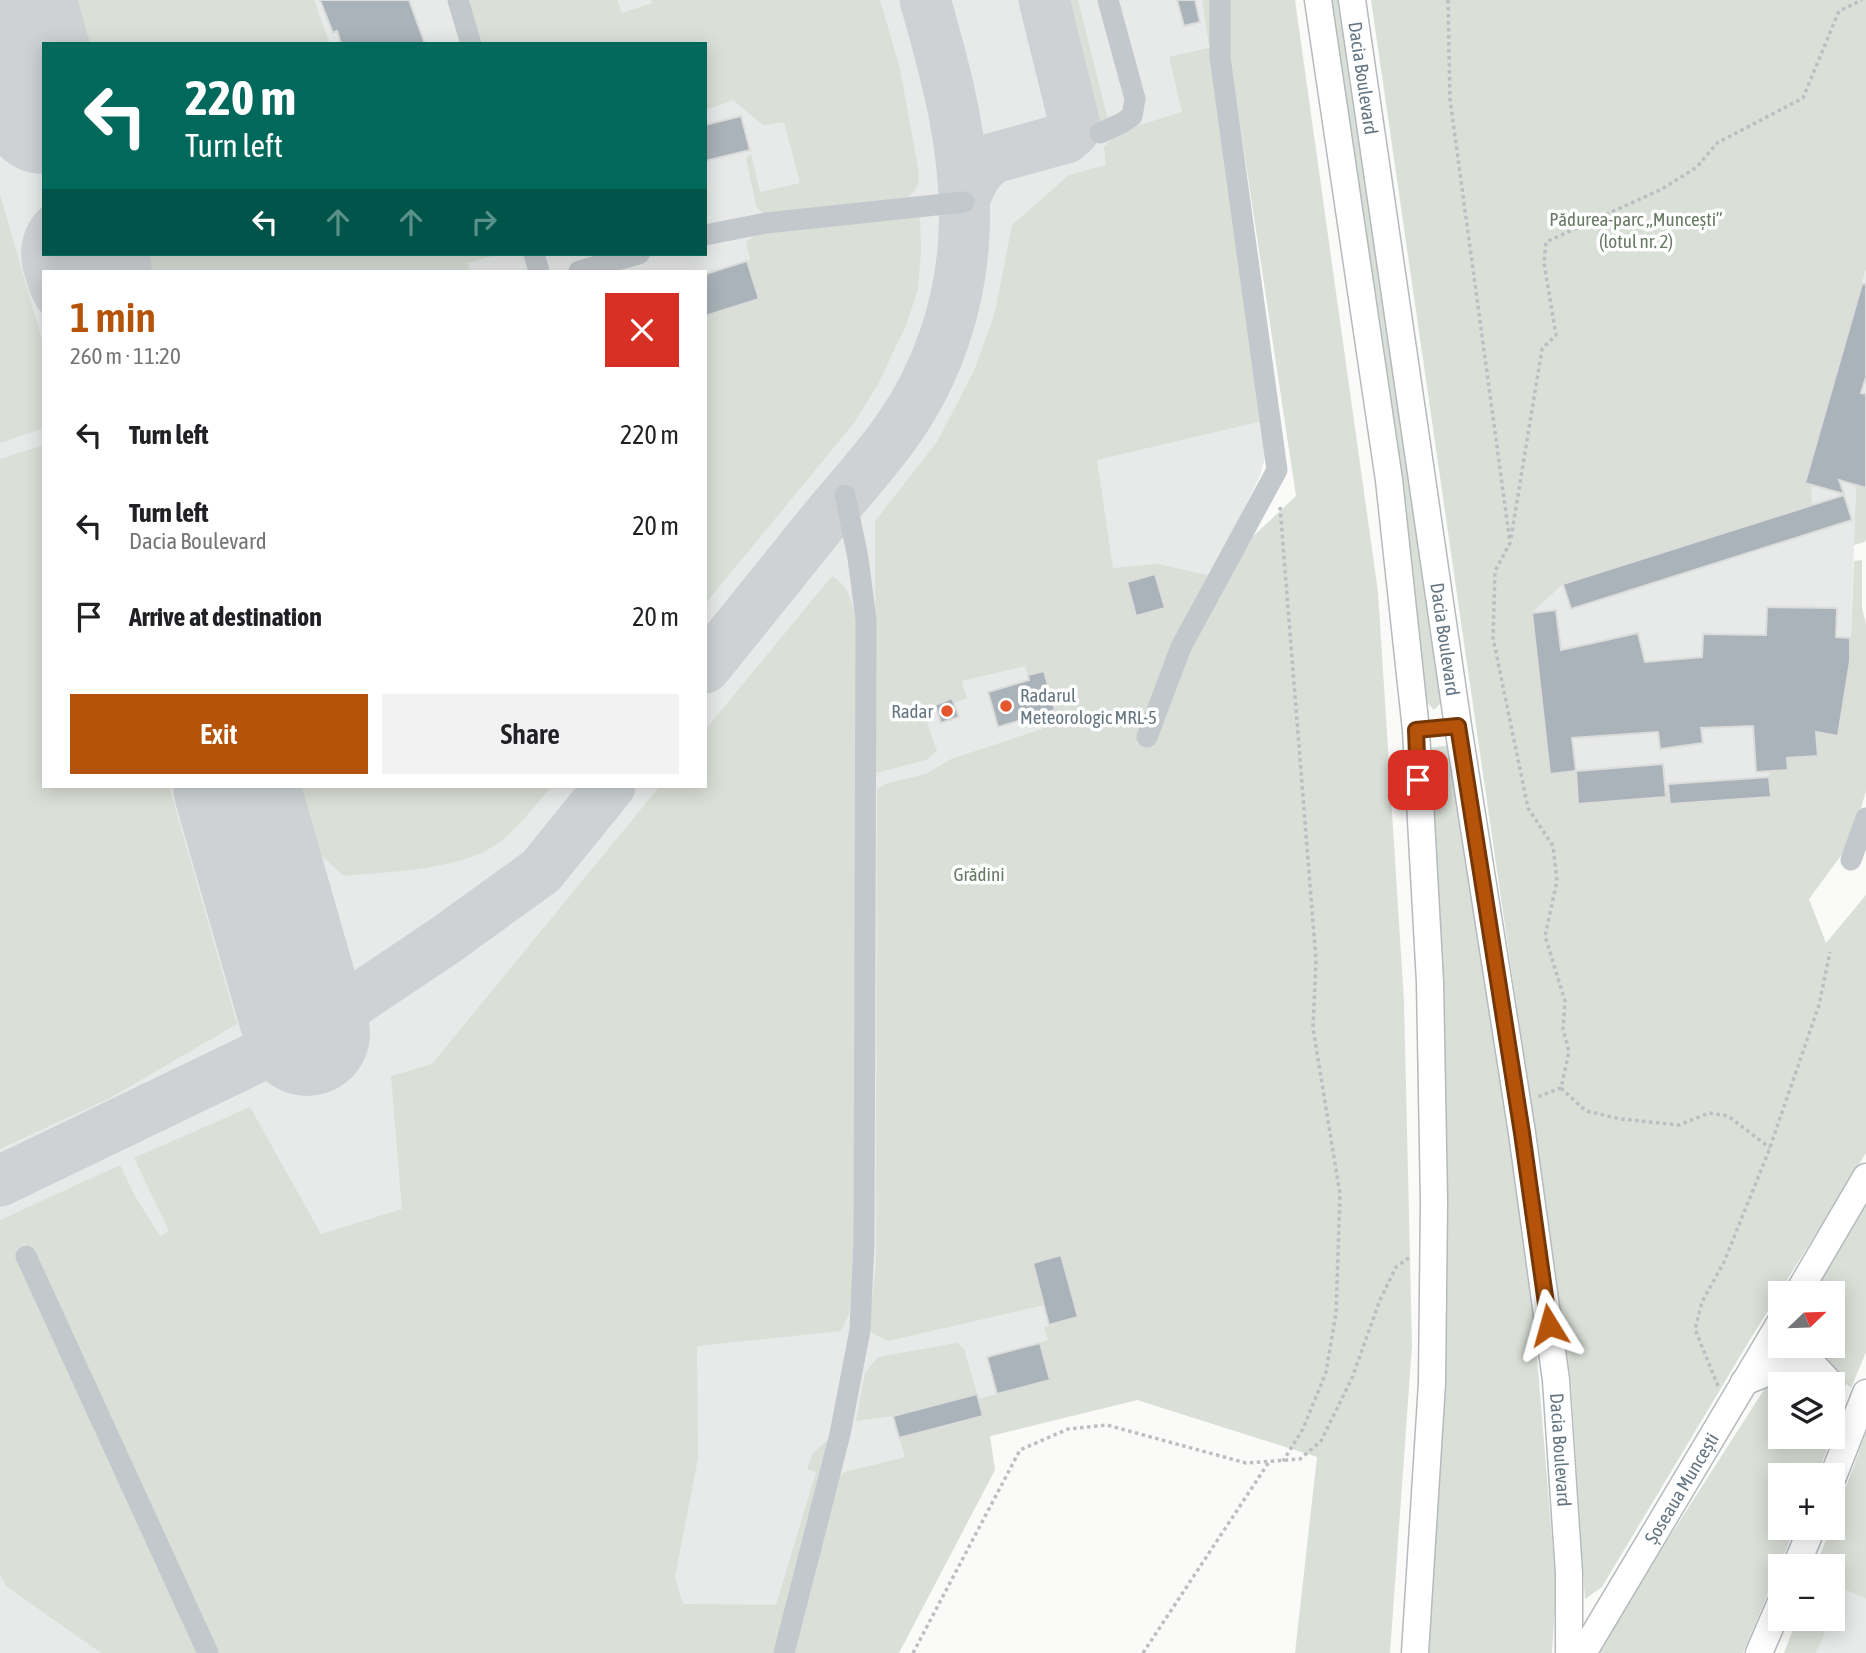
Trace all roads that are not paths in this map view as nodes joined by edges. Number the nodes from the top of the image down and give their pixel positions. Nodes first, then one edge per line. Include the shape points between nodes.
1 (458, 0) edge
2 (1108, 0) edge
3 (1220, 0) edge
4 (1352, 0) edge
5 (1316, 4) edge
6 (470, 42) edge
7 (1100, 133) dead end
8 (964, 202) dead end
9 (707, 233) edge
10 (632, 256) edge
11 (583, 270) edge
12 (845, 495) dead end
13 (1458, 726) junction
14 (1416, 730) junction
15 (1147, 737) dead end
16 (1866, 818) edge
17 (1851, 860) dead end
18 (1866, 1177) edge
19 (26, 1256) dead end
20 (1805, 1281) edge
21 (1768, 1343) edge
22 (1768, 1372) edge
23 (1768, 1372) edge
24 (1820, 1372) edge
25 (1744, 1382) junction
26 (1866, 1393) edge
27 (1845, 1413) edge
28 (1851, 1434) junction
29 (1839, 1463) edge
30 (1768, 1631) edge
31 (208, 1653) edge
32 (784, 1653) edge
33 (1415, 1653) edge
34 (1569, 1653) edge
35 (1583, 1653) edge
36 (1759, 1653) edge

1 - 6 lane
2 - 7 lane via 1135,99 1132,116
3 - 15 lane via 1220,57 1277,470 1181,647
4 - 13 main road, Dacia Boulevard
5 - 14 main road, Dacia Boulevard via 1389,480
8 - 9 lane
10 - 11 lane
12 - 32 lane via 866,620 860,1330 840,1434
13 - 14 main road
13 - 34 main road, Dacia Boulevard via 1556,1380 1569,1573
14 - 33 main road, Dacia Boulevard via 1430,982 1434,1245 1432,1383
16 - 17 lane
18 - 20 main road
19 - 31 lane
21 - 25 main road, Șoseaua Muncești
22 - 24 main road via 1783,1366
23 - 25 main road
25 - 35 main road, Șoseaua Muncești
26 - 28 main road
27 - 28 main road
28 - 29 main road
30 - 36 main road

